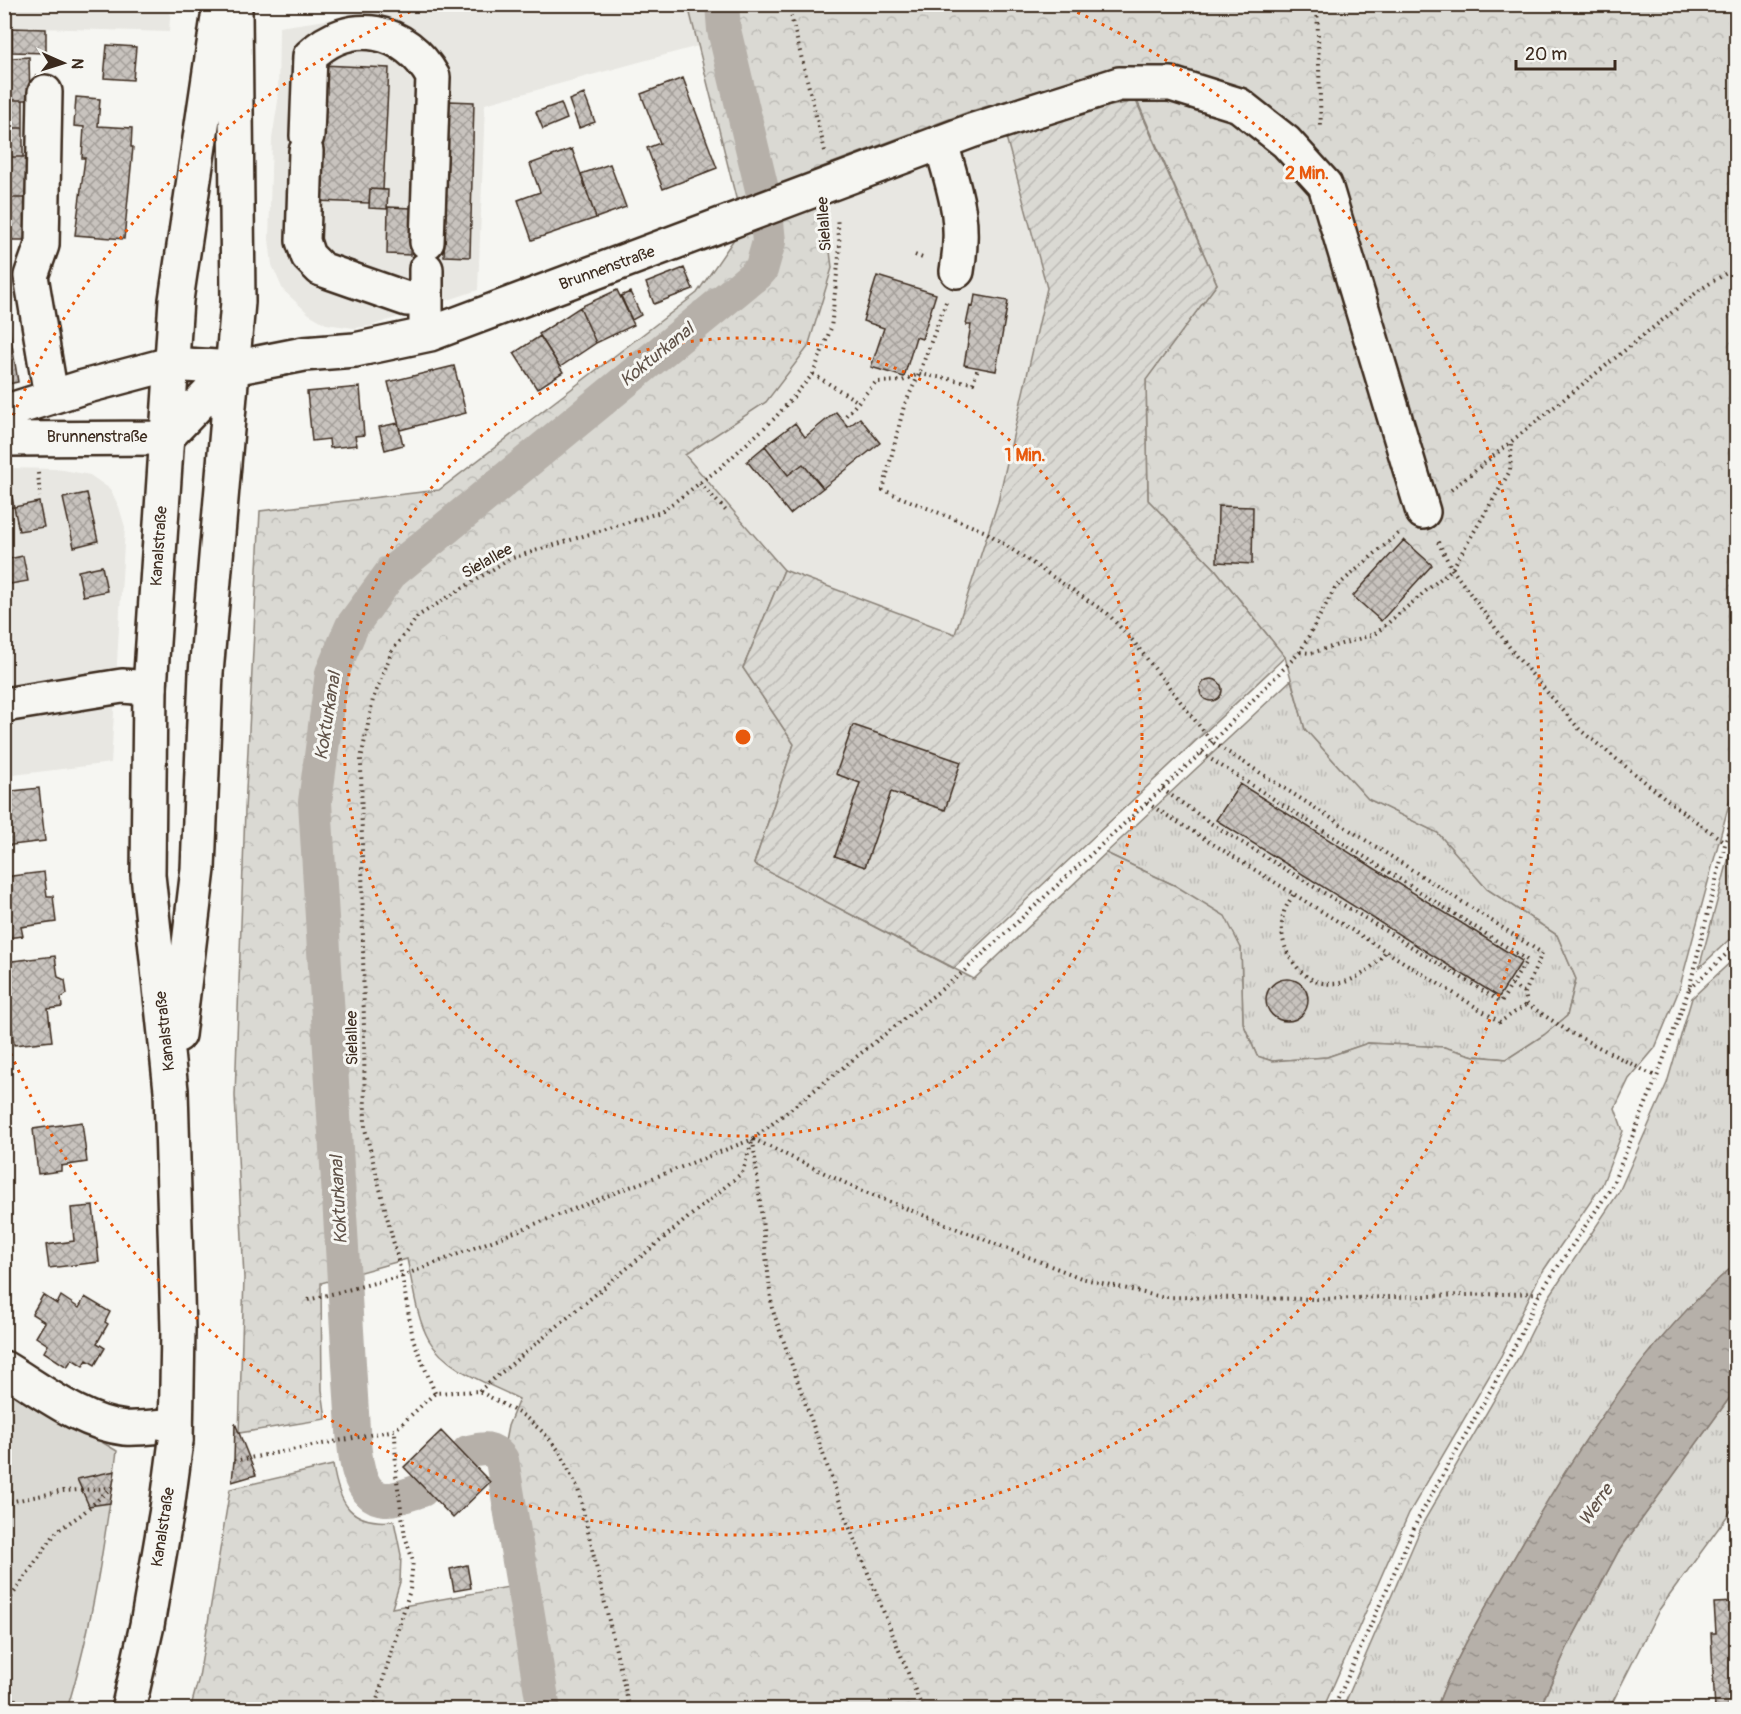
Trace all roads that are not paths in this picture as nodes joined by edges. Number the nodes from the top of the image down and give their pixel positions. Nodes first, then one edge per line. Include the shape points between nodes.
1 (220, 4) edge
2 (235, 4) edge
3 (45, 92) dead end
4 (941, 143) junction
5 (426, 270) junction
6 (957, 271) road end
7 (430, 334) junction
8 (170, 364) junction
9 (233, 369) junction
10 (51, 396) junction
11 (4, 412) edge
12 (166, 438) junction
13 (4, 439) edge
14 (1423, 512) road end
15 (150, 688) junction
16 (4, 705) edge
17 (171, 1090) junction
18 (4, 1368) edge
19 (176, 1433) junction
20 (128, 1710) edge

1 - 8 main road, Kanalstraße
2 - 9 main road, Kanalstraße via 238,302
3 - 10 main road via 42,245 31,276
4 - 6 main road via 961,218
4 - 7 main road, Brunnenstraße
4 - 14 main road, Brunnenstraße via 1119,84 1171,84 1239,105 1286,142 1325,185
5 - 5 main road via 407,299 321,269 308,256 303,241 310,56 324,42 377,32 406,43 423,58 433,77
5 - 7 main road via 424,316
7 - 9 main road, Brunnenstraße
8 - 9 main road, Brunnenstraße
8 - 10 main road, Brunnenstraße
8 - 12 main road, Kanalstraße
9 - 12 main road, Brunnenstraße
9 - 17 main road, Kanalstraße via 206,673 198,869
10 - 11 main road, Brunnenstraße
12 - 13 main road, Brunnenstraße
12 - 15 main road, Kanalstraße
15 - 16 main road via 122,686
15 - 17 main road, Kanalstraße via 148,875
17 - 19 main road, Kanalstraße via 178,1329
18 - 19 main road via 67,1407 107,1424
19 - 20 main road, Kanalstraße, bridge via 147,1625

